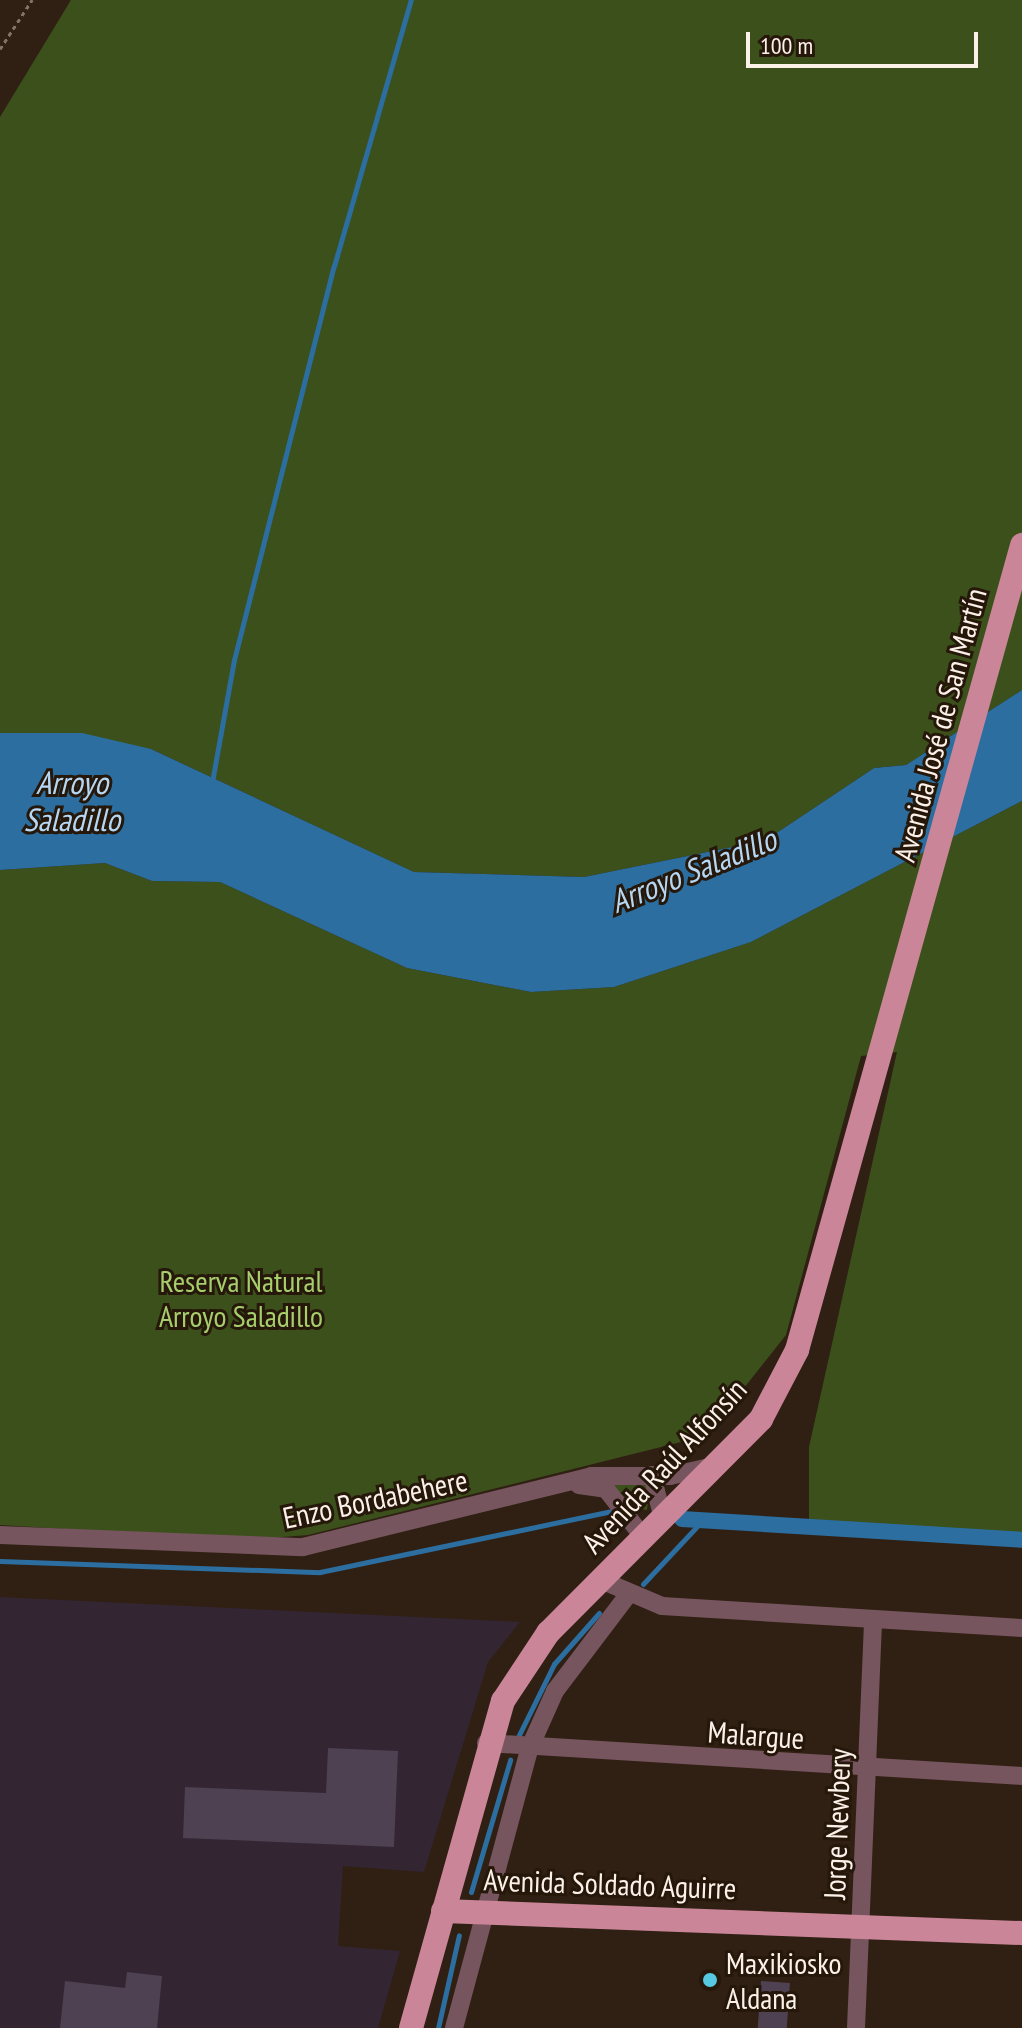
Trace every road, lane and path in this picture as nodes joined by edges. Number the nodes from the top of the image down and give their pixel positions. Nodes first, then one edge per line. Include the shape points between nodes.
1 (32, 0) edge
2 (0, 49) edge
3 (1022, 545) edge
4 (920, 922) joint
5 (718, 1465) junction
6 (652, 1475) junction
7 (568, 1484) junction
8 (663, 1519) junction
9 (0, 1535) edge
10 (644, 1538) junction
11 (601, 1580) junction
12 (628, 1595) junction
13 (873, 1622) junction
14 (1022, 1628) edge
15 (486, 1743) junction
16 (530, 1747) junction
17 (867, 1770) junction
18 (1022, 1776) edge
19 (470, 1913) junction
20 (860, 1933) junction
21 (1022, 1933) edge
22 (1022, 1948) edge
23 (411, 2028) edge
24 (454, 2028) edge
25 (856, 2028) edge

1 - 2 path
3 - 4 main road, Avenida José de San Martín
4 - 5 main road, Avenida Raúl Alfonsín via 797,1350 761,1419
5 - 6 street, Enzo Bordabehere
5 - 8 main road, Avenida Raúl Alfonsín
6 - 7 street, Enzo Bordabehere via 623,1472
6 - 8 street
7 - 9 street, Enzo Bordabehere via 303,1547
7 - 10 street, Enzo Bordabehere via 606,1489
8 - 10 main road, Avenida Raúl Alfonsín
10 - 11 main road, Avenida Raúl Alfonsín
11 - 12 street
11 - 15 main road, Avenida Raúl Alfonsín via 523,1668
12 - 13 street via 662,1606
12 - 16 street via 555,1691
13 - 14 street
13 - 17 street, Jorge Newbery
15 - 16 street, Malargue
15 - 19 main road, Avenida Raúl Alfonsín
16 - 17 street, Malargue
16 - 19 street
17 - 18 street, Malargue
17 - 20 street, Jorge Newbery
19 - 20 main road, Avenida Soldado Aguirre
19 - 23 main road, Avenida Raúl Alfonsín
19 - 24 street
20 - 21 main road, Avenida Soldado Aguirre
20 - 22 main road, Avenida Soldado Aguirre
20 - 25 street, Jorge Newbery

